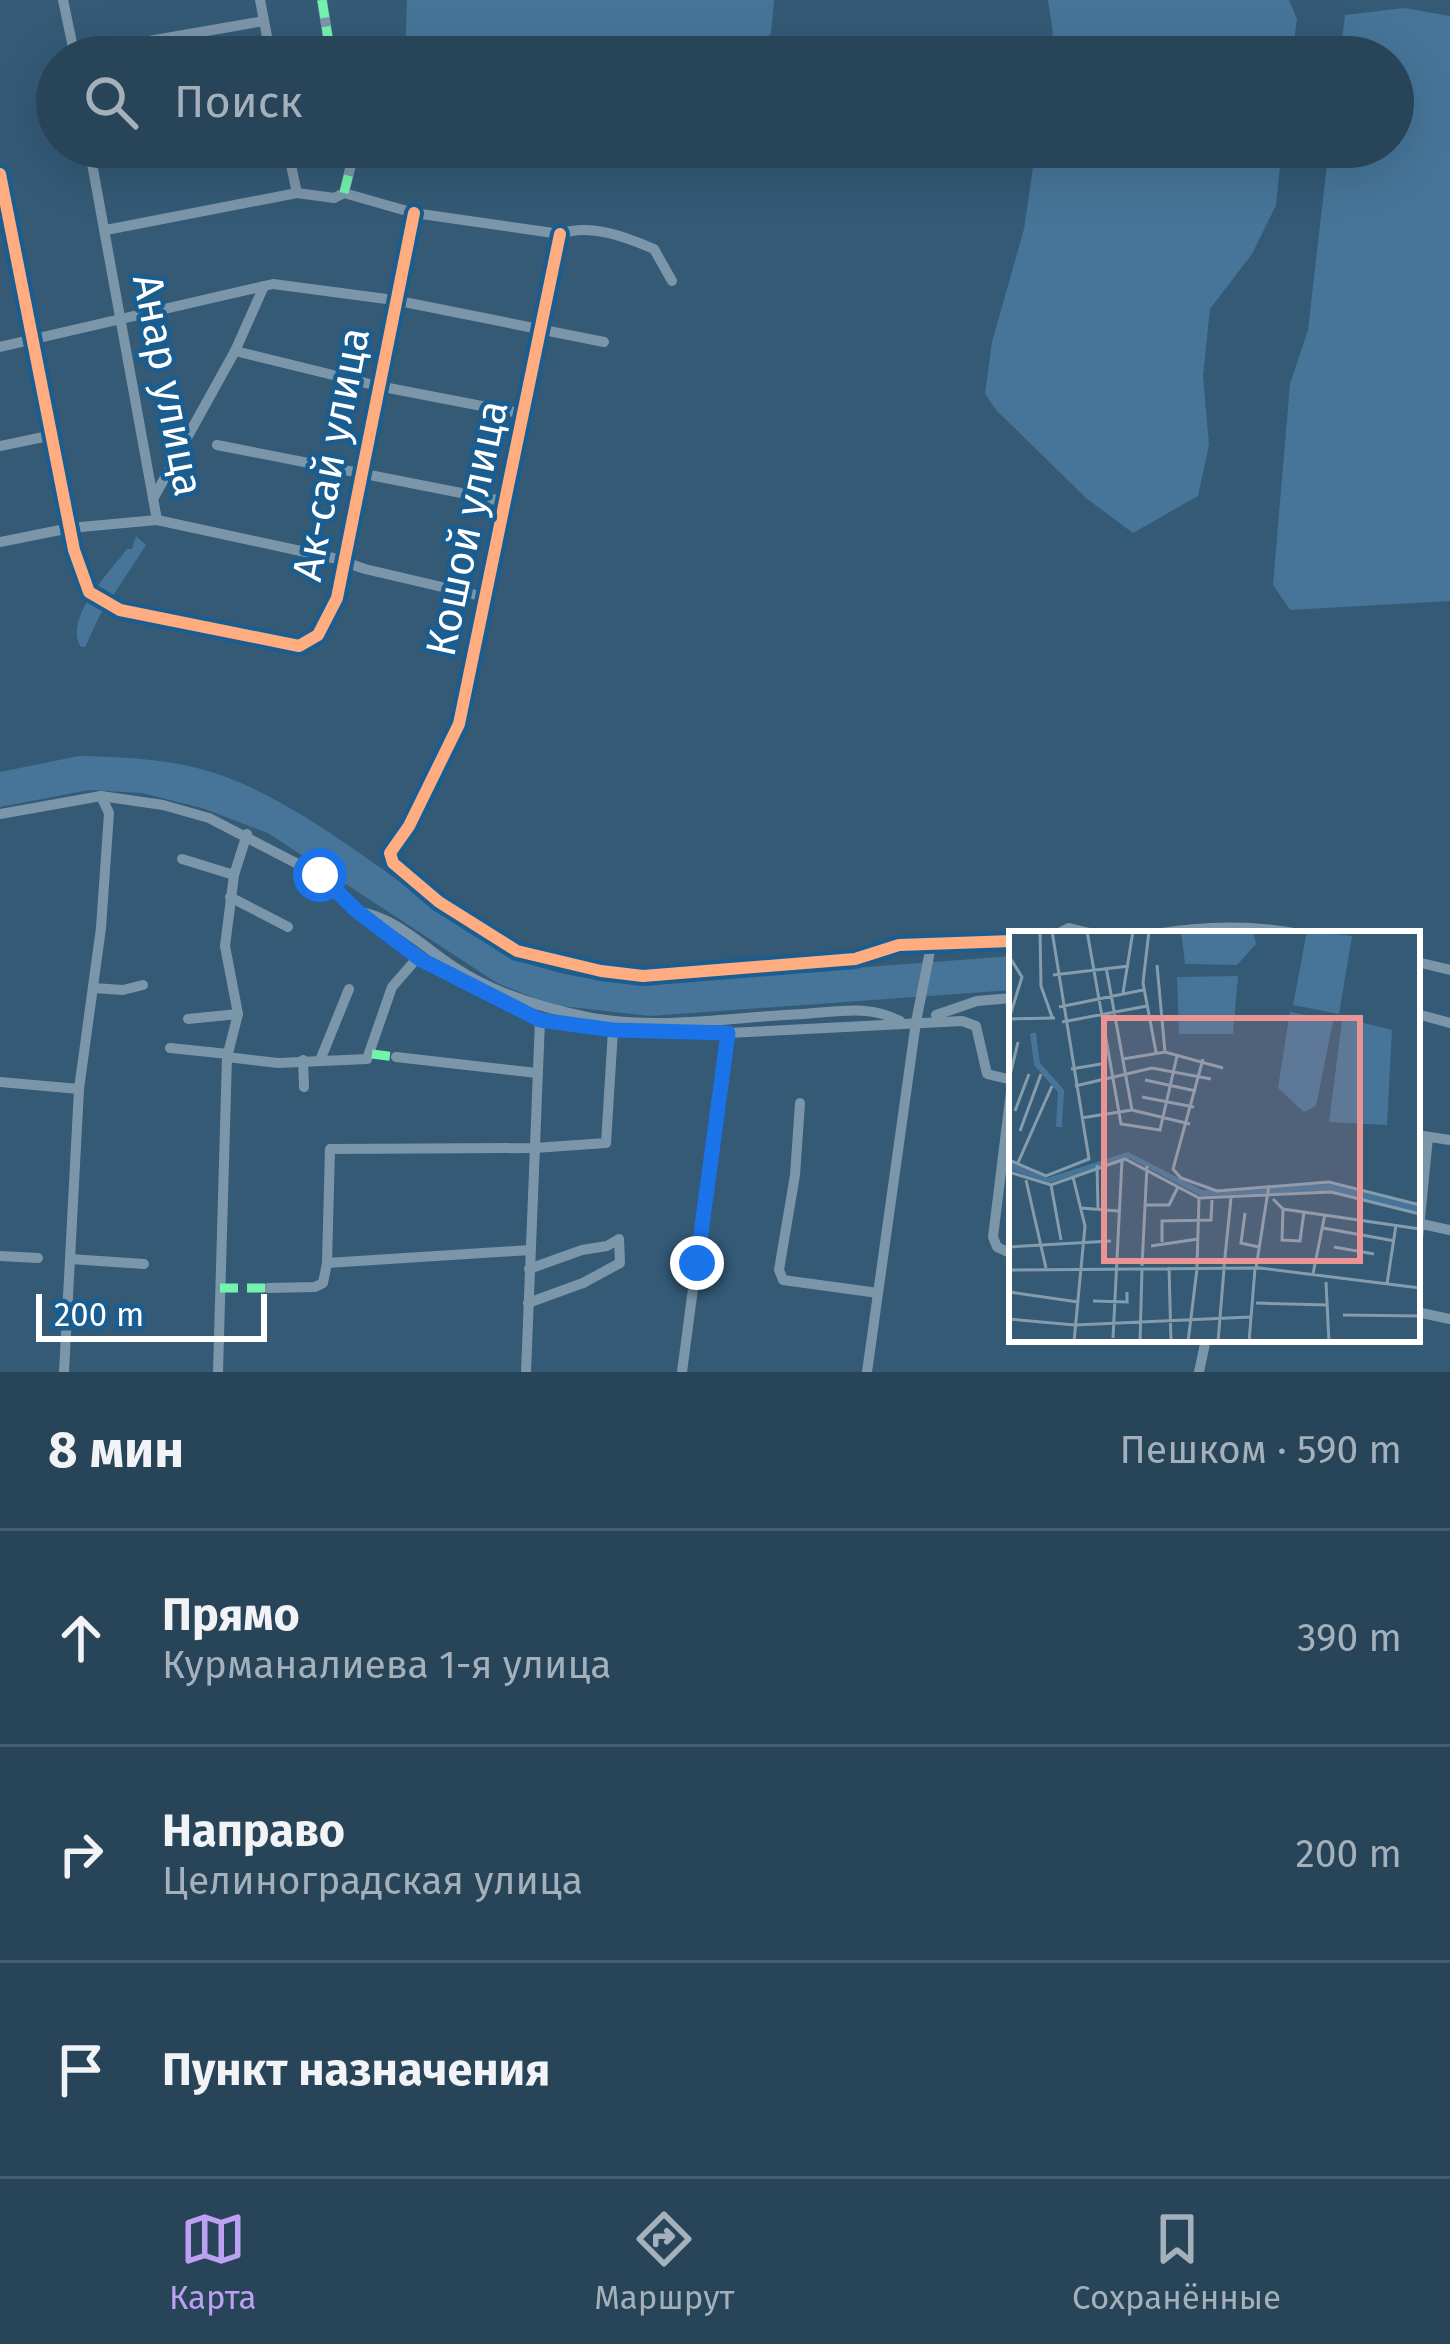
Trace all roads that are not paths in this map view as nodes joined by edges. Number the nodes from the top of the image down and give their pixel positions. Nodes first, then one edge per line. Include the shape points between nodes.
1 (63, 0) edge
2 (260, 0) edge
3 (322, 0) edge
4 (264, 21) junction
5 (70, 36) edge
6 (183, 36) edge
7 (267, 36) edge
8 (328, 36) edge
9 (93, 168) edge
10 (292, 168) edge
11 (350, 168) edge
12 (0, 174) edge
13 (297, 193) junction
14 (344, 193) junction
15 (414, 213) junction
16 (106, 230) junction
17 (560, 234) junction
18 (16, 254) junction
19 (0, 256) edge
20 (672, 281) dead end
21 (264, 286) junction
22 (394, 300) junction
23 (123, 319) junction
24 (541, 328) junction
25 (33, 340) junction
26 (604, 342) dead end
27 (0, 346) edge
28 (235, 351) junction
29 (378, 386) junction
30 (524, 414) junction
31 (53, 436) junction
32 (217, 445) dead end
33 (0, 446) edge
34 (360, 473) junction
35 (153, 499) junction
36 (507, 502) junction
37 (157, 520) junction
38 (70, 527) junction
39 (0, 542) edge
40 (344, 562) junction
41 (485, 597) junction
42 (101, 796) junction
43 (0, 814) edge
44 (247, 834) junction
45 (182, 859) dead end
46 (234, 874) junction
47 (230, 897) junction
48 (357, 911) junction
49 (288, 927) dead end
50 (1172, 931) edge
51 (1284, 931) edge
52 (416, 939) junction
53 (1009, 941) edge
54 (931, 950) junction
55 (420, 959) junction
56 (1420, 963) edge
57 (1450, 970) edge
58 (143, 985) dead end
59 (93, 988) junction
60 (349, 989) dead end
61 (1009, 998) edge
62 (527, 1001) junction
63 (238, 1014) junction
64 (1420, 1015) edge
65 (716, 1018) junction
66 (913, 1018) junction
67 (188, 1019) dead end
68 (540, 1020) junction
69 (1450, 1023) edge
70 (613, 1030) junction
71 (728, 1033) junction
72 (170, 1048) dead end
73 (227, 1056) junction
74 (396, 1057) dead end
75 (321, 1058) junction
76 (303, 1060) junction
77 (537, 1073) junction
78 (1009, 1081) edge
79 (0, 1082) edge
80 (304, 1087) dead end
81 (80, 1089) junction
82 (800, 1103) dead end
83 (1009, 1106) edge
84 (1422, 1136) edge
85 (1450, 1140) edge
86 (534, 1148) junction
87 (1420, 1180) edge
88 (1420, 1224) edge
89 (1450, 1230) edge
90 (530, 1250) junction
91 (1009, 1253) edge
92 (0, 1256) edge
93 (38, 1258) dead end
94 (70, 1259) junction
95 (327, 1263) junction
96 (144, 1264) dead end
97 (529, 1269) junction
98 (268, 1288) dead end
99 (878, 1293) junction
100 (528, 1304) junction
101 (1420, 1313) edge
102 (1450, 1319) edge
103 (1205, 1342) edge
104 (64, 1372) edge
105 (218, 1372) edge
106 (526, 1372) edge
107 (682, 1372) edge
108 (866, 1372) edge
109 (1199, 1372) edge

1 - 5 street
2 - 4 street
3 - 8 street
4 - 6 street
4 - 7 street
9 - 16 street, Анар улица
10 - 13 street
11 - 14 street
12 - 18 street
13 - 14 street
13 - 16 street
14 - 15 street
15 - 17 street
15 - 22 street, Ак-сай улица
16 - 23 street, Анар улица
17 - 20 street via 620,235 654,249
17 - 24 street, Кошой улица
18 - 19 street
18 - 25 street
21 - 22 street
21 - 23 street
21 - 28 street
22 - 24 street
22 - 29 street, Ак-сай улица
23 - 25 street
23 - 35 street, Анар улица
24 - 26 street
24 - 30 street, Кошой улица
25 - 27 street
25 - 31 street
28 - 29 street
28 - 35 street
29 - 30 street
29 - 34 street, Ак-сай улица
30 - 36 street, Кошой улица
31 - 33 street
31 - 38 street
32 - 34 street
34 - 36 street
34 - 40 street, Ак-сай улица
35 - 37 street, Анар улица
36 - 41 street, Кошой улица
37 - 38 street
37 - 40 street, Анар улица
38 - 39 street
38 - 40 street, Ак-сай улица via 89,592 111,606 299,646 327,622
40 - 41 street, Анар улица
41 - 54 street, Кошой улица via 459,724 390,853 439,902 517,951 643,976 855,958 898,945
42 - 43 street
42 - 44 street via 163,805
42 - 59 street via 110,813
44 - 46 street
44 - 48 street via 320,875
45 - 46 street
46 - 47 street
47 - 49 street
47 - 63 street via 224,946
48 - 52 street
48 - 55 street
50 - 51 street
52 - 55 street
52 - 62 street via 458,970
53 - 54 street
54 - 66 street
55 - 68 street
55 - 75 street via 392,987 367,1059
56 - 57 street
58 - 59 street
59 - 81 street
60 - 75 street
61 - 66 street
62 - 65 street via 593,1018
62 - 68 street
63 - 67 street
63 - 73 street
64 - 69 street
65 - 66 street via 867,1008
65 - 71 street
66 - 71 street
66 - 78 street via 976,1025 987,1074
66 - 99 street
68 - 70 street
68 - 77 street
70 - 71 street
70 - 86 street via 606,1143
71 - 107 street
72 - 73 street
73 - 76 street
73 - 105 street
74 - 77 street
75 - 76 street
76 - 80 street
77 - 86 street
79 - 81 street
81 - 94 street
82 - 99 street via 778,1270 783,1280
83 - 91 street via 993,1237
84 - 85 street
84 - 87 street
86 - 90 street
86 - 95 street via 330,1149
88 - 89 street
90 - 95 street
90 - 97 street
92 - 93 street
94 - 96 street
94 - 104 street
95 - 98 street via 316,1287
97 - 100 street
97 - 100 street via 619,1238 620,1263
99 - 108 street
100 - 106 street
101 - 102 street
103 - 109 street

